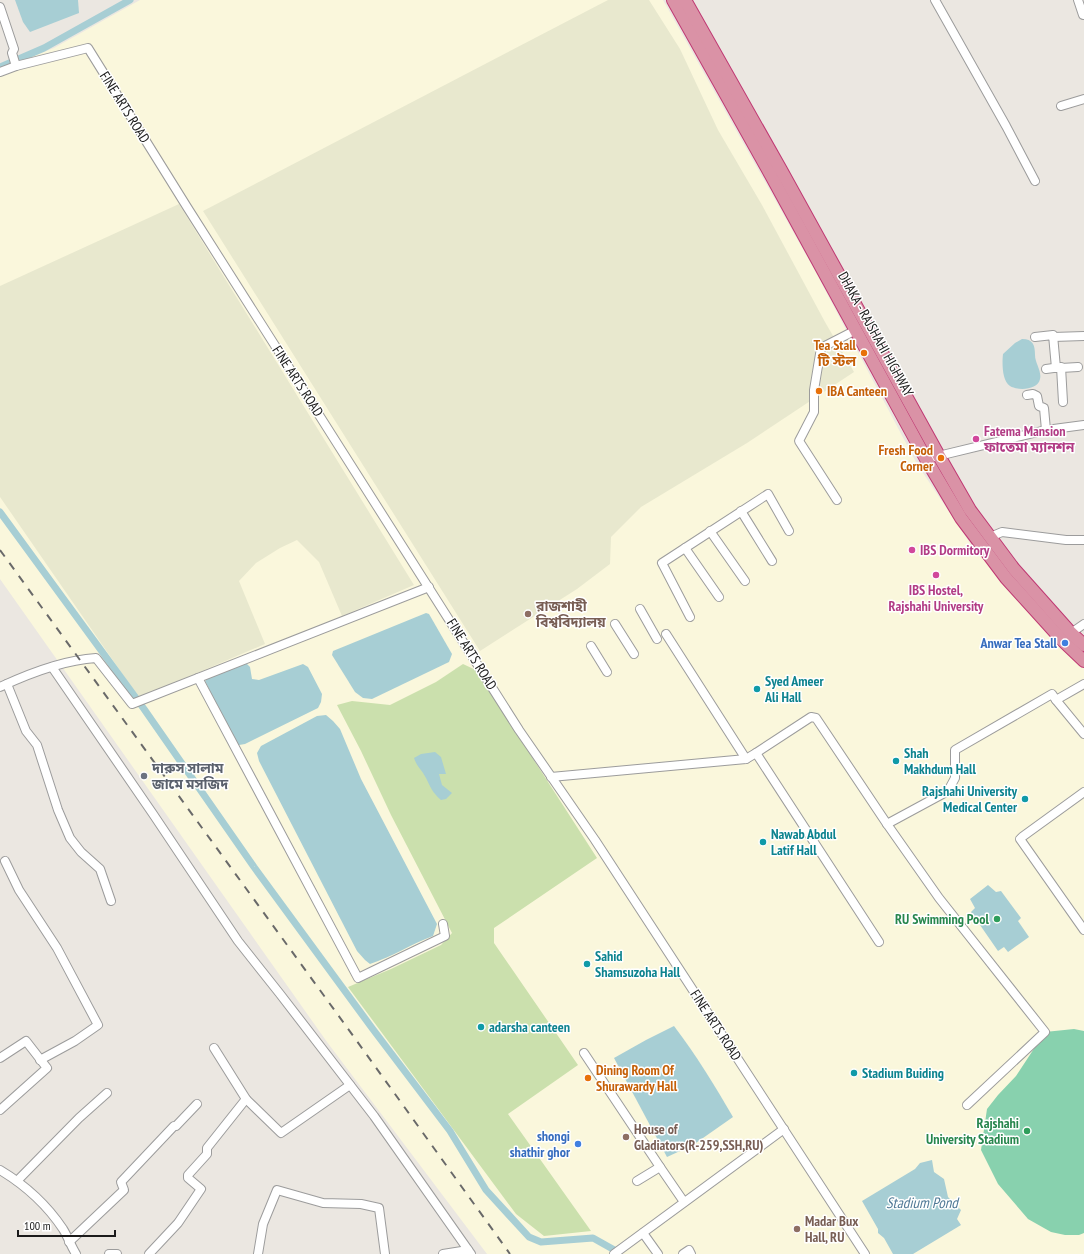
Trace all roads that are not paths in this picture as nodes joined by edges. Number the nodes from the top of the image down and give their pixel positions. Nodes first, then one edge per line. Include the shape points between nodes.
1 (673, 0) edge
2 (685, 0) edge
3 (935, 0) edge
4 (1078, 0) edge
5 (0, 7) edge
6 (1084, 15) edge
7 (16, 66) junction
8 (0, 72) edge
9 (1084, 100) edge
10 (1061, 106) dead end
11 (1035, 181) dead end
12 (856, 330) junction
13 (1084, 336) edge
14 (1035, 337) dead end
15 (1053, 337) junction
16 (1078, 367) dead end
17 (1046, 368) dead end
18 (1059, 368) junction
19 (1027, 395) dead end
20 (1063, 402) dead end
21 (1084, 425) edge
22 (1046, 430) junction
23 (938, 456) junction
24 (926, 459) junction
25 (837, 500) dead end
26 (741, 511) junction
27 (710, 531) junction
28 (789, 532) dead end
29 (990, 537) junction
30 (1084, 540) edge
31 (685, 548) junction
32 (772, 561) dead end
33 (745, 581) dead end
34 (429, 587) junction
35 (718, 597) dead end
36 (640, 609) dead end
37 (690, 617) dead end
38 (614, 624) dead end
39 (1084, 624) edge
40 (1071, 633) junction
41 (666, 634) dead end
42 (657, 639) dead end
43 (1084, 645) edge
44 (591, 646) dead end
45 (634, 654) dead end
46 (1084, 661) edge
47 (52, 667) junction
48 (607, 672) dead end
49 (198, 678) junction
50 (1084, 684) edge
51 (4, 685) edge
52 (1056, 700) junction
53 (1084, 734) edge
54 (756, 753) junction
55 (746, 759) junction
56 (551, 777) junction
57 (1084, 792) edge
58 (887, 824) junction
59 (5, 861) dead end
60 (111, 901) dead end
61 (443, 924) dead end
62 (1084, 930) edge
63 (879, 942) dead end
64 (214, 1048) dead end
65 (584, 1053) dead end
66 (0, 1058) edge
67 (40, 1060) junction
68 (350, 1085) junction
69 (107, 1093) dead end
70 (246, 1099) junction
71 (197, 1104) dead end
72 (967, 1105) dead end
73 (0, 1110) edge
74 (784, 1129) junction
75 (660, 1167) junction
76 (0, 1170) edge
77 (17, 1181) junction
78 (638, 1181) dead end
79 (684, 1202) junction
80 (643, 1233) junction
81 (69, 1242) junction
82 (469, 1252) edge
83 (76, 1254) edge
84 (109, 1254) edge
85 (117, 1254) edge
86 (149, 1254) edge
87 (258, 1254) edge
88 (385, 1254) edge
89 (443, 1254) edge
90 (614, 1254) edge
91 (658, 1254) edge
92 (683, 1254) edge
93 (691, 1254) edge
94 (865, 1254) edge

1 - 12 highway, DHAKA - RAJSHAHI HIGHWAY
2 - 23 highway, DHAKA - RAJSHAHI HIGHWAY via 831,259
3 - 11 street
4 - 6 street
5 - 7 street via 14,49 12,53
7 - 8 street
7 - 34 street, FINE ARTS ROAD via 88,48
9 - 10 street
12 - 24 highway, DHAKA - RAJSHAHI HIGHWAY
12 - 25 street via 821,348 814,390 814,412 798,441
13 - 15 street
14 - 15 street
15 - 18 street
16 - 18 street
17 - 18 street
18 - 20 street
19 - 22 street via 1037,396 1039,406 1044,408
21 - 22 street
22 - 23 street
23 - 24 street
23 - 29 highway, DHAKA - RAJSHAHI HIGHWAY via 970,510
24 - 46 highway, DHAKA - RAJSHAHI HIGHWAY via 961,518 1006,578
26 - 27 street
26 - 28 street via 768,494
26 - 32 street
27 - 31 street
27 - 33 street
29 - 30 street via 1002,532
29 - 40 highway, DHAKA - RAJSHAHI HIGHWAY via 1014,570
31 - 35 street
31 - 37 street via 662,563
34 - 49 street
34 - 56 street, FINE ARTS ROAD
36 - 42 street
38 - 45 street
39 - 40 street
40 - 43 highway, DHAKA - RAJSHAHI HIGHWAY
41 - 55 street
44 - 48 street
47 - 49 street via 79,659 96,658 132,704
47 - 51 street
47 - 68 street via 238,941
49 - 61 street via 358,978 445,936
50 - 52 street
51 - 60 street via 26,731 37,745 70,838 100,869
52 - 53 street
52 - 58 street via 1052,694 955,750 955,778 948,791
54 - 55 street
54 - 58 street via 811,717 816,718
54 - 63 street
55 - 56 street
56 - 74 street, FINE ARTS ROAD
57 - 62 street via 1021,838
58 - 72 street via 939,898 1045,1032
59 - 67 street via 19,890 57,948 98,1025
64 - 70 street
65 - 75 street
66 - 67 street via 26,1041
67 - 73 street via 47,1068
68 - 70 street via 280,1133
68 - 82 street
69 - 77 street
70 - 86 street via 208,1148 207,1154 188,1175 188,1178 201,1189 178,1223
71 - 81 street via 121,1182 124,1190
74 - 79 street
74 - 94 street, FINE ARTS ROAD
75 - 78 street
75 - 79 street
76 - 77 street
77 - 81 street via 51,1212
79 - 80 street
80 - 90 street
80 - 91 street
81 - 83 street
82 - 89 street
84 - 85 street
87 - 88 street via 263,1224 276,1190 323,1203 361,1204 379,1208
92 - 93 street via 689,1250

